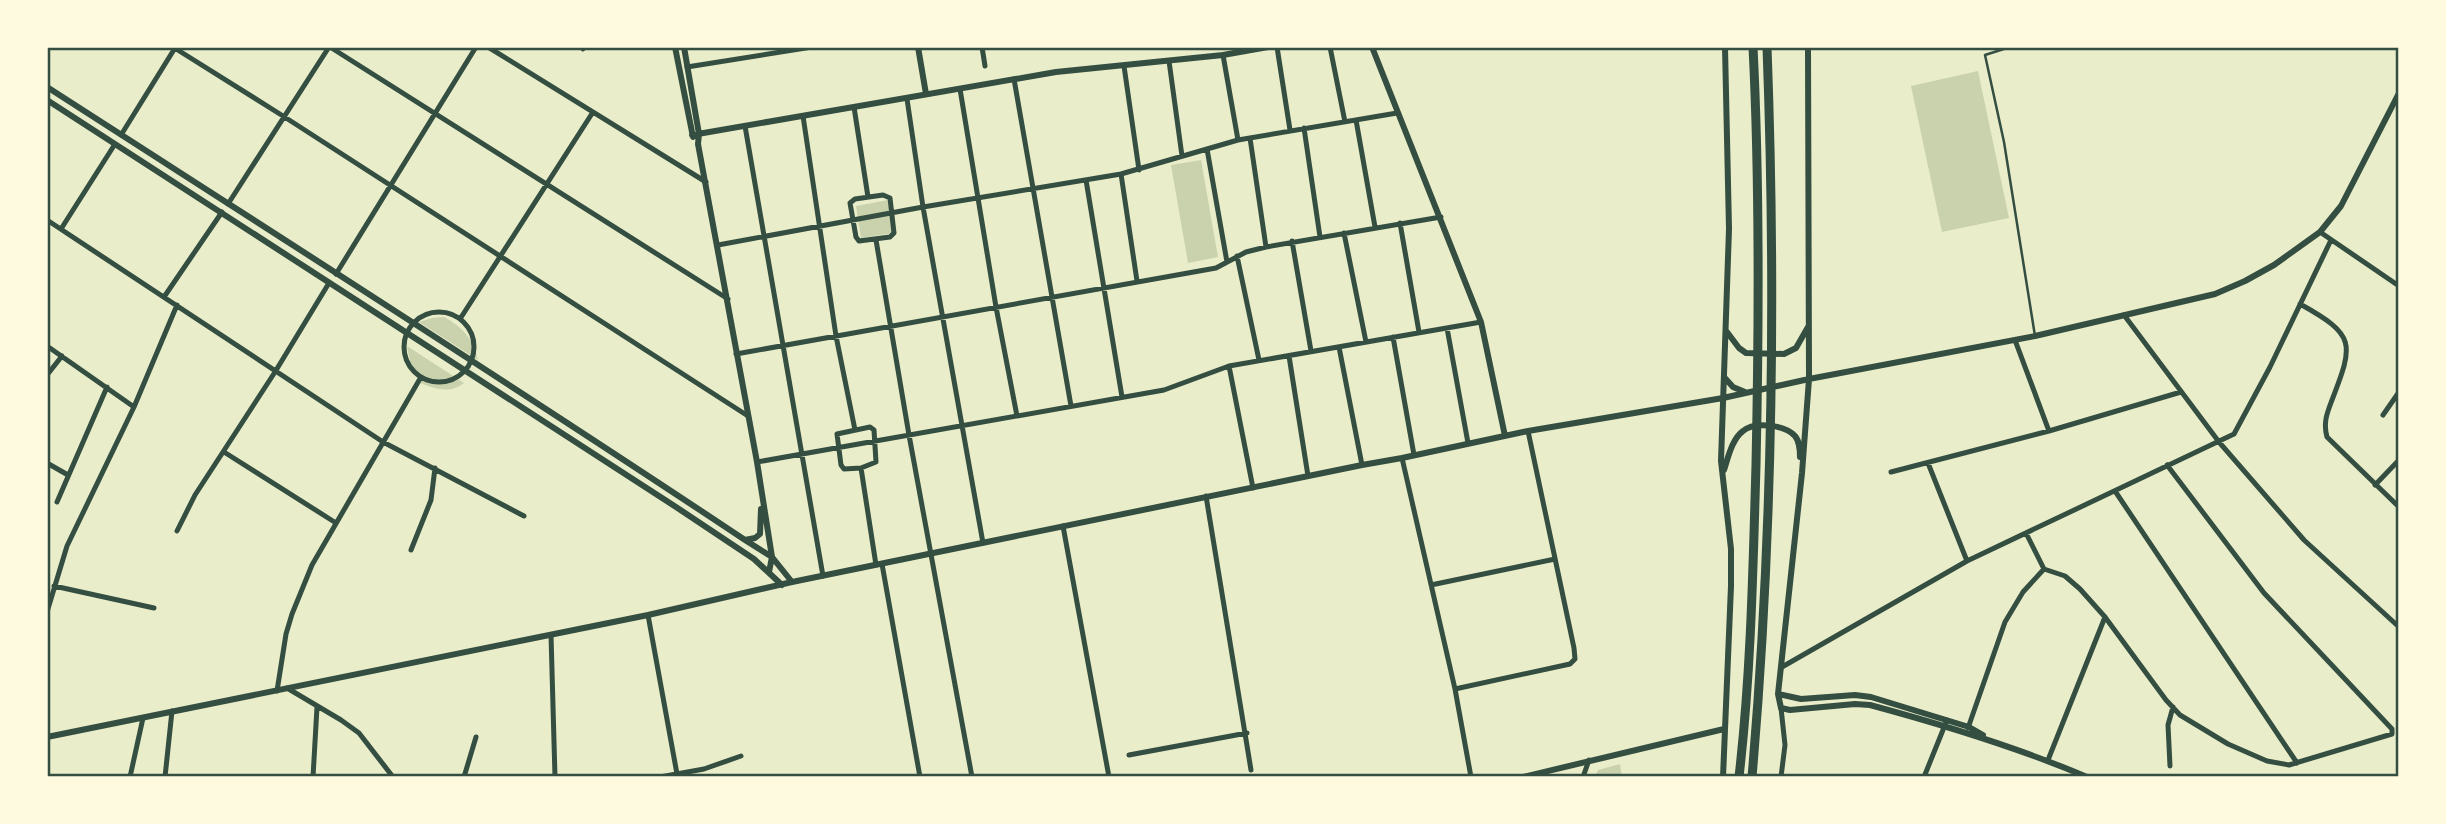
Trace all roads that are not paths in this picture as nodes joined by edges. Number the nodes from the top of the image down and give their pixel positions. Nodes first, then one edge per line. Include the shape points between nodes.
1 (330, 47) edge
2 (475, 47) edge
3 (488, 47) edge
4 (675, 47) edge
5 (684, 47) edge
6 (813, 47) edge
7 (918, 47) edge
8 (982, 47) edge
9 (1268, 47) edge
10 (1277, 47) edge
11 (1330, 47) edge
12 (1372, 47) edge
13 (1725, 47) edge
14 (1753, 47) edge
15 (1767, 47) edge
16 (1808, 47) edge
17 (2010, 47) edge
18 (175, 48) edge
19 (1223, 55) junction
20 (1169, 61) junction
21 (985, 66) dead end
22 (1124, 66) junction
23 (687, 67) junction
24 (1014, 79) junction
25 (47, 87) edge
26 (960, 89) junction
27 (2399, 93) edge
28 (926, 94) junction
29 (907, 99) junction
30 (47, 100) edge
31 (854, 107) junction
32 (593, 112) junction
33 (1397, 113) junction
34 (435, 114) junction
35 (284, 116) junction
36 (803, 116) junction
37 (1356, 120) junction
38 (1345, 122) junction
39 (745, 126) junction
40 (1304, 128) junction
41 (1290, 131) junction
42 (696, 134) junction
43 (121, 135) junction
44 (1250, 138) junction
45 (1238, 140) junction
46 (115, 144) junction
47 (1207, 149) junction
48 (1182, 156) junction
49 (1139, 170) junction
50 (1121, 174) junction
51 (1086, 180) junction
52 (193, 181) junction
53 (706, 182) junction
54 (547, 184) junction
55 (391, 185) junction
56 (187, 190) junction
57 (1034, 190) junction
58 (868, 197) junction
59 (978, 199) junction
60 (228, 204) junction
61 (923, 207) junction
62 (222, 212) junction
63 (893, 212) junction
64 (1441, 217) junction
65 (47, 220) edge
66 (852, 221) junction
67 (1400, 223) junction
68 (818, 226) junction
69 (1375, 227) junction
70 (61, 229) junction
71 (2320, 232) junction
72 (1344, 233) junction
73 (764, 236) junction
74 (1321, 237) junction
75 (876, 240) junction
76 (2331, 240) junction
77 (1293, 241) junction
78 (718, 245) junction
79 (1266, 247) junction
80 (500, 256) junction
81 (1237, 256) junction
82 (1227, 262) junction
83 (336, 275) junction
84 (1137, 281) junction
85 (329, 283) junction
86 (2399, 286) edge
87 (1103, 289) junction
88 (164, 297) junction
89 (1051, 298) junction
90 (728, 299) junction
91 (2300, 304) junction
92 (177, 305) junction
93 (996, 307) junction
94 (2124, 315) junction
95 (944, 316) junction
96 (460, 320) junction
97 (1481, 322) junction
98 (413, 323) junction
99 (1809, 324) junction
100 (892, 327) junction
101 (1447, 328) junction
102 (1726, 330) junction
103 (1419, 332) junction
104 (407, 333) junction
105 (836, 336) junction
106 (1393, 337) junction
107 (2035, 337) junction
108 (2015, 340) junction
109 (1366, 342) junction
110 (784, 345) junction
111 (47, 346) edge
112 (1339, 348) junction
113 (1311, 351) junction
114 (736, 354) junction
115 (62, 356) junction
116 (1289, 356) junction
117 (471, 359) junction
118 (1259, 360) junction
119 (1809, 363) junction
120 (1229, 366) junction
121 (465, 370) junction
122 (275, 372) junction
123 (47, 375) edge
124 (1824, 376) junction
125 (421, 377) junction
126 (1724, 377) junction
127 (1809, 379) junction
128 (1792, 383) junction
129 (107, 387) junction
130 (2399, 391) edge
131 (2181, 392) junction
132 (1748, 393) junction
133 (1122, 397) junction
134 (1723, 398) junction
135 (1808, 400) junction
136 (541, 404) junction
137 (1071, 406) junction
138 (134, 407) junction
139 (535, 415) junction
140 (2384, 415) dead end
141 (748, 416) junction
142 (1017, 416) junction
143 (964, 426) junction
144 (855, 430) junction
145 (1528, 431) junction
146 (2049, 431) junction
147 (909, 435) junction
148 (1505, 436) junction
149 (876, 441) junction
150 (383, 442) junction
151 (2219, 442) junction
152 (1468, 443) junction
153 (837, 448) junction
154 (224, 452) junction
155 (803, 455) junction
156 (1414, 455) junction
157 (1402, 458) junction
158 (2399, 460) edge
159 (757, 462) junction
160 (47, 463) edge
161 (1928, 463) junction
162 (1362, 465) junction
163 (2167, 465) junction
164 (435, 468) junction
165 (861, 470) junction
166 (1891, 472) dead end
167 (1802, 473) junction
168 (1723, 474) junction
169 (68, 475) junction
170 (1308, 476) junction
171 (2375, 485) junction
172 (761, 486) junction
173 (1253, 488) junction
174 (2115, 491) junction
175 (1206, 496) junction
176 (683, 498) junction
177 (57, 502) dead end
178 (2399, 506) edge
179 (676, 507) junction
180 (524, 516) dead end
181 (336, 523) junction
182 (1063, 526) junction
183 (177, 531) dead end
184 (2026, 533) junction
185 (745, 540) junction
186 (983, 542) junction
187 (411, 550) dead end
188 (930, 554) junction
189 (772, 557) junction
190 (1555, 559) junction
191 (1967, 561) junction
192 (879, 565) junction
193 (2044, 569) junction
194 (769, 572) junction
195 (822, 576) junction
196 (792, 582) junction
197 (782, 584) junction
198 (1431, 585) junction
199 (54, 586) junction
200 (154, 608) dead end
201 (47, 612) edge
202 (648, 615) junction
203 (2105, 617) junction
204 (2399, 627) edge
205 (551, 635) junction
206 (1783, 667) junction
207 (287, 688) junction
208 (1455, 689) junction
209 (277, 691) junction
210 (1778, 694) junction
211 (1897, 703) junction
212 (317, 707) junction
213 (2173, 707) junction
214 (1780, 708) junction
215 (172, 711) junction
216 (1894, 712) junction
217 (143, 718) junction
218 (1947, 720) junction
219 (1944, 728) junction
220 (1724, 729) junction
221 (1968, 731) junction
222 (1247, 733) junction
223 (47, 737) edge
224 (476, 737) dead end
225 (1129, 755) dead end
226 (741, 756) dead end
227 (1589, 760) junction
228 (2048, 760) junction
229 (2297, 762) junction
230 (2170, 766) dead end
231 (704, 769) junction
232 (1251, 770) dead end
233 (677, 774) junction
234 (130, 777) edge
235 (165, 777) edge
236 (313, 777) edge
237 (393, 777) edge
238 (464, 777) edge
239 (555, 777) edge
240 (660, 777) edge
241 (706, 777) edge
242 (920, 777) edge
243 (972, 777) edge
244 (1109, 777) edge
245 (1471, 777) edge
246 (1523, 777) edge
247 (1583, 777) edge
248 (1723, 777) edge
249 (1739, 777) edge
250 (1752, 777) edge
251 (1782, 777) edge
252 (1924, 777) edge
253 (2087, 777) edge

1 - 34 street
1 - 35 street
2 - 34 street
3 - 32 street
4 - 42 street
5 - 23 street
6 - 23 street
7 - 28 street
8 - 21 street
9 - 19 street
10 - 41 street
11 - 38 street
12 - 33 street
13 - 102 street
14 - 249 highway via 1759,305 1756,463 1752,610
15 - 250 highway via 1771,460
16 - 99 street
17 - 107 lane via 1985,55 2004,142
18 - 35 street
18 - 43 street
19 - 20 street
19 - 45 street
20 - 22 street
20 - 48 street
22 - 24 street
22 - 49 street
23 - 42 street
24 - 26 street
24 - 57 street
25 - 43 street
26 - 28 street
26 - 59 street
27 - 71 street via 2341,206
28 - 29 street
29 - 31 street
29 - 61 street
30 - 46 street
31 - 36 street
31 - 58 street
32 - 53 street
32 - 54 street
33 - 37 street
33 - 64 street
34 - 54 street
34 - 55 street
35 - 55 street
35 - 60 street
36 - 39 street
36 - 68 street
37 - 38 street
37 - 69 street
38 - 40 street
39 - 42 street
39 - 73 street
40 - 41 street
40 - 74 street
41 - 44 street
42 - 53 street
43 - 52 street
44 - 45 street
44 - 79 street
45 - 47 street
46 - 56 street
46 - 70 street
47 - 48 street
47 - 82 street
48 - 49 street
49 - 50 street
50 - 51 street
50 - 84 street
51 - 57 street
51 - 87 street
52 - 56 street
52 - 60 street
53 - 78 street
54 - 80 street
54 - 90 street
55 - 80 street
55 - 83 street
56 - 62 street
57 - 59 street
57 - 89 street
58 - 63 street via 889,197
58 - 66 street via 851,201
59 - 61 street
59 - 93 street
60 - 83 street
61 - 63 street
61 - 95 street
62 - 85 street
62 - 88 street
63 - 66 street
63 - 75 street via 894,233
64 - 67 street
64 - 97 street
65 - 70 street
66 - 68 street
66 - 75 street via 859,241
67 - 69 street
67 - 103 street
68 - 73 street
68 - 105 street
69 - 72 street
70 - 88 street
71 - 76 street
71 - 94 street via 2274,265 2225,290
72 - 74 street
72 - 109 street
73 - 78 street
73 - 110 street
74 - 77 street
75 - 100 street
76 - 86 street
76 - 91 street
77 - 79 street
77 - 113 street
78 - 90 street
79 - 81 street
80 - 96 street
80 - 141 street
81 - 82 street
81 - 118 street
82 - 84 street via 1216,268
83 - 98 street
84 - 87 street
85 - 104 street
85 - 122 street
87 - 89 street
87 - 133 street
88 - 92 street
89 - 93 street
89 - 137 street
90 - 114 street
91 - 151 street via 2237,431
91 - 171 street via 2345,337 2347,361 2324,428 2333,445
92 - 122 street
92 - 138 street
93 - 95 street
93 - 142 street
94 - 107 street
94 - 131 street
95 - 100 street
95 - 143 street
96 - 98 street via 431,313
96 - 117 street via 472,338
97 - 101 street
97 - 148 street
98 - 104 street
98 - 117 street
99 - 102 street via 1796,348 1784,354 1746,353
99 - 119 street
100 - 105 street
100 - 147 street
101 - 103 street
101 - 152 street
102 - 126 street
103 - 106 street
104 - 121 street
104 - 125 street via 405,358
105 - 110 street
105 - 144 street
106 - 109 street
106 - 156 street
107 - 108 street
108 - 124 street
108 - 146 street
109 - 112 street
110 - 114 street
110 - 155 street
111 - 115 street
112 - 113 street
112 - 162 street
113 - 116 street
114 - 141 street
115 - 123 street
115 - 129 street
116 - 118 street
116 - 170 street
117 - 121 street
117 - 136 street
118 - 120 street
119 - 124 street via 1813,372
119 - 127 street
120 - 133 street via 1164,390
120 - 173 street
121 - 125 street via 444,382
121 - 139 street
122 - 150 street
122 - 154 street
124 - 127 street
125 - 150 street
126 - 132 street
126 - 134 street
127 - 128 street
127 - 135 street
128 - 132 street
128 - 135 street
129 - 138 street
129 - 169 street
130 - 140 street
131 - 146 street
131 - 151 street
132 - 134 street
133 - 137 street
134 - 145 street
134 - 168 street
135 - 167 street
136 - 139 street
136 - 176 street
137 - 142 street
138 - 199 street via 67,546
139 - 179 street
141 - 159 street
142 - 143 street
143 - 147 street
143 - 186 street
144 - 149 street via 872,428
144 - 153 street via 838,433
145 - 148 street
145 - 190 street
146 - 161 street
147 - 149 street
147 - 188 street
148 - 152 street
149 - 153 street
149 - 165 street via 876,462
150 - 164 street
150 - 181 street
151 - 163 street
151 - 204 street via 2304,540
152 - 156 street
153 - 155 street
153 - 165 street via 842,468
154 - 181 street
154 - 183 street
155 - 159 street
155 - 195 street
156 - 157 street
157 - 162 street
157 - 198 street
158 - 171 street
159 - 172 street
160 - 169 street
161 - 166 street
161 - 191 street
162 - 170 street
163 - 174 street
163 - 229 street via 2264,593 2393,733
164 - 180 street
164 - 187 street via 431,500
165 - 192 street
167 - 168 street via 1796,437 1765,426 1744,429
167 - 206 street
168 - 220 street via 1731,549
169 - 177 street
170 - 173 street
171 - 178 street
172 - 185 street via 760,534
172 - 189 street
173 - 175 street
174 - 184 street
174 - 229 street
175 - 182 street
175 - 222 street
176 - 179 street
176 - 185 street
179 - 194 street
181 - 209 street via 292,614
182 - 186 street
182 - 244 street
184 - 191 street
184 - 193 street
185 - 189 street
186 - 188 street
188 - 192 street
188 - 243 street
189 - 194 street
189 - 196 street
190 - 198 street
190 - 208 street via 1575,659 1570,664
191 - 206 street
192 - 195 street
192 - 242 street
193 - 203 street via 2065,576
193 - 221 street via 2005,622
194 - 197 street
195 - 196 street
196 - 197 street
197 - 202 street
198 - 208 street
199 - 200 street
199 - 201 street
202 - 205 street
202 - 233 street
203 - 213 street
203 - 228 street
205 - 207 street
205 - 239 street
206 - 210 street
207 - 209 street
207 - 212 street
208 - 245 street
209 - 215 street
210 - 211 street via 1801,699 1862,695
210 - 214 street
211 - 216 street
211 - 218 street
212 - 236 street
212 - 237 street via 359,733
213 - 229 street via 2198,727 2251,755 2279,765
213 - 230 street via 2168,725
214 - 216 street via 1855,704
214 - 251 street via 1785,745
215 - 217 street
215 - 235 street
216 - 219 street
217 - 223 street
217 - 234 street
218 - 219 street
218 - 221 street
219 - 221 street
219 - 252 street
220 - 227 street
220 - 248 street
221 - 228 street
222 - 225 street
222 - 232 street
224 - 238 street
226 - 231 street
227 - 246 street
227 - 247 street
228 - 253 street
231 - 233 street
231 - 241 street
233 - 240 street

